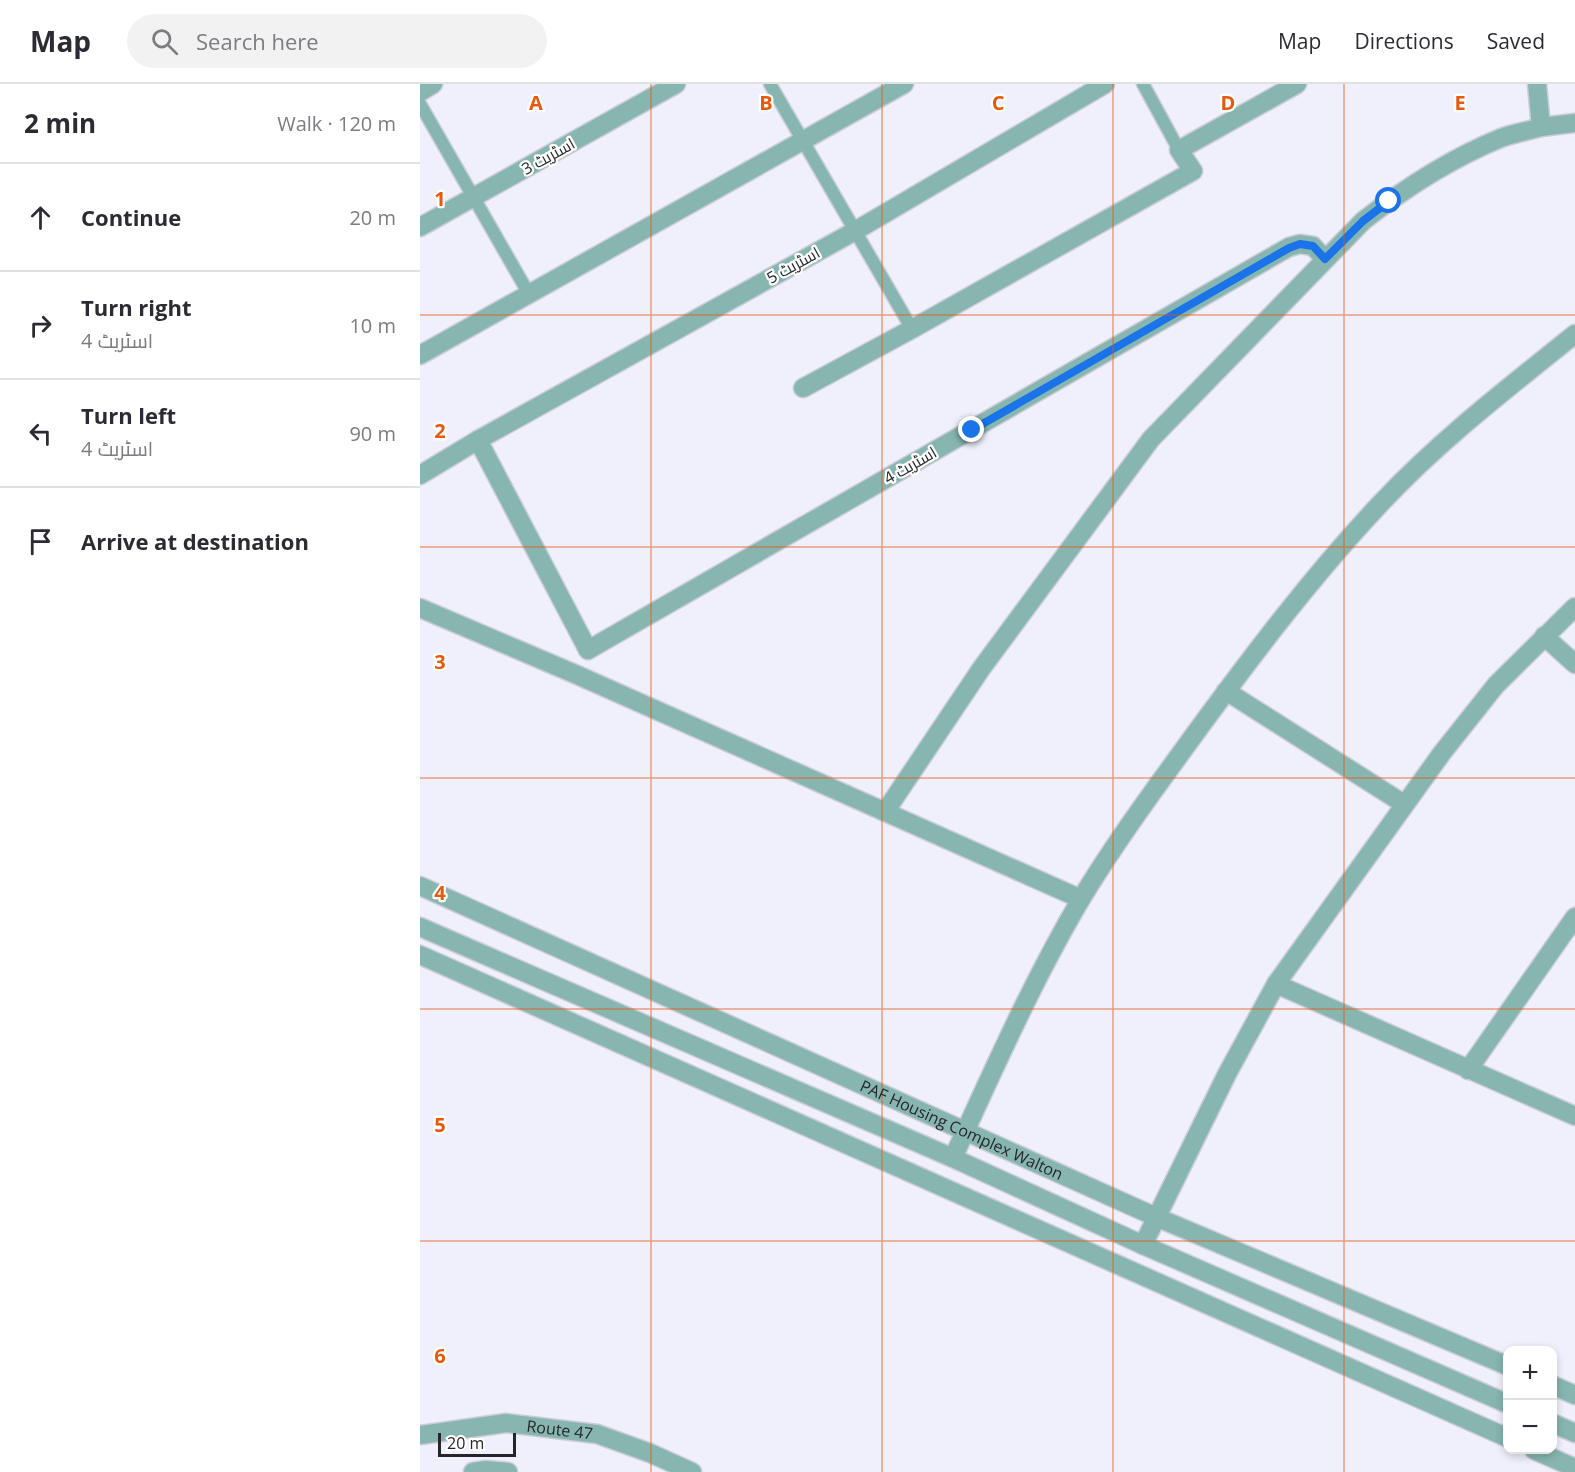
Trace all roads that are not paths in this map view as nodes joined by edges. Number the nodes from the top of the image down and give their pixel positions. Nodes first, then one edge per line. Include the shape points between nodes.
1 (434, 84) edge
2 (676, 84) edge
3 (770, 84) edge
4 (904, 84) edge
5 (1105, 84) edge
6 (1143, 84) edge
7 (1297, 84) edge
8 (1537, 84) edge
9 (420, 92) edge
10 (420, 104) edge
11 (1575, 123) edge
12 (1541, 127) junction
13 (803, 141) junction
14 (1179, 150) junction
15 (473, 198) junction
16 (420, 227) edge
17 (855, 231) junction
18 (1325, 259) junction
19 (529, 294) junction
20 (912, 329) junction
21 (1575, 334) edge
22 (420, 355) edge
23 (803, 388) dead end
24 (478, 440) junction
25 (420, 475) edge
26 (1575, 607) edge
27 (422, 616) edge
28 (1544, 636) junction
29 (588, 650) junction
30 (1575, 664) edge
31 (574, 674) junction
32 (1227, 691) junction
33 (1404, 804) junction
34 (885, 812) junction
35 (420, 886) edge
36 (1081, 899) junction
37 (1575, 917) edge
38 (420, 927) edge
39 (420, 955) edge
40 (1276, 984) junction
41 (1468, 1070) junction
42 (1575, 1116) edge
43 (966, 1130) junction
44 (953, 1158) junction
45 (983, 1171) junction
46 (968, 1198) junction
47 (1156, 1217) junction
48 (1143, 1245) junction
49 (1503, 1364) edge
50 (1557, 1387) edge
51 (1575, 1395) edge
52 (1503, 1402) edge
53 (1557, 1425) edge
54 (1575, 1433) edge
55 (420, 1435) edge
56 (1503, 1436) edge
57 (1545, 1454) edge
58 (1575, 1468) edge
59 (473, 1472) edge
60 (507, 1472) edge
61 (692, 1472) edge

1 - 9 street
2 - 15 street, اسٹریٹ 3
3 - 13 lane
4 - 13 street
5 - 17 street, اسٹریٹ 5
6 - 14 lane
7 - 14 street
8 - 12 street
10 - 15 lane
11 - 12 street
12 - 18 street via 1475,150 1425,178 1363,221
13 - 17 lane
13 - 19 street
14 - 20 street via 1193,171
15 - 16 street, اسٹریٹ 3
15 - 19 lane
17 - 20 lane
17 - 24 street, اسٹریٹ 5
18 - 29 street, اسٹریٹ 4 via 1313,246 1300,244 1289,248
18 - 34 street via 1150,439 981,669
19 - 22 street
20 - 23 street
21 - 32 street via 1460,427 1383,501 1310,581
24 - 25 street, اسٹریٹ 5
24 - 29 street
26 - 28 street
27 - 31 street
28 - 30 street
28 - 33 street via 1496,685
29 - 31 street
31 - 34 street
32 - 33 street
32 - 36 street via 1147,799
33 - 40 street
34 - 36 street
35 - 43 street, PAF Housing Complex Walton
36 - 43 street
37 - 41 street
38 - 44 street, PAF Housing Complex Walton
39 - 46 street
40 - 41 street
40 - 47 street
41 - 42 street
43 - 44 street
43 - 47 street, PAF Housing Complex Walton
44 - 45 street, PAF Housing Complex Walton
45 - 46 street
45 - 48 street, PAF Housing Complex Walton
46 - 56 street
47 - 48 street
47 - 49 street, PAF Housing Complex Walton
48 - 52 street, PAF Housing Complex Walton
50 - 51 street
53 - 54 street
55 - 61 street, Route 47 via 506,1423 597,1434
57 - 58 street
59 - 60 street

